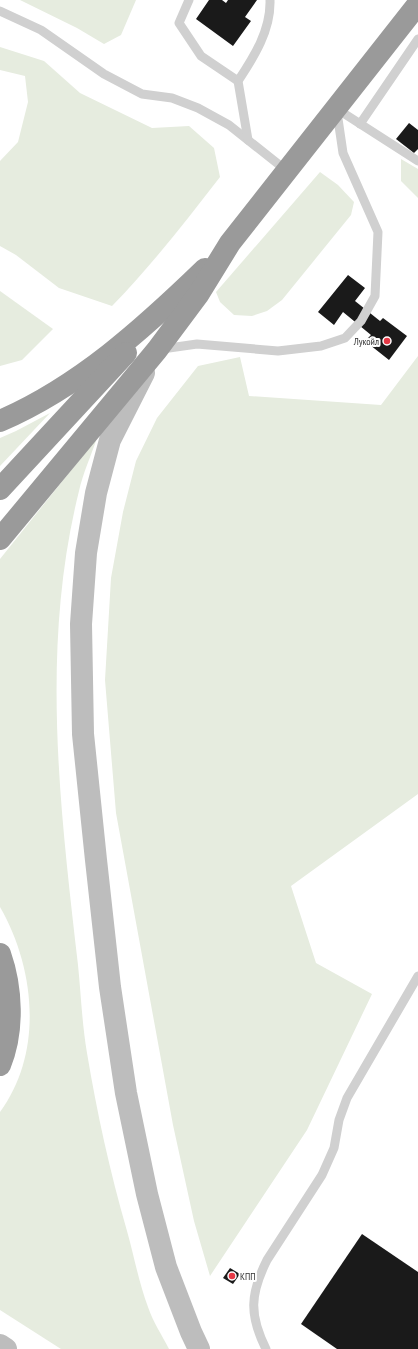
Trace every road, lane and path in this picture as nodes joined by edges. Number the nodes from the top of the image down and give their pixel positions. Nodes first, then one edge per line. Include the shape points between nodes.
1 (189, 0) edge
2 (270, 0) edge
3 (418, 4) edge
4 (0, 11) edge
5 (418, 39) edge
6 (238, 81) junction
7 (337, 109) junction
8 (360, 124) junction
9 (248, 140) junction
10 (418, 161) edge
11 (288, 172) junction
12 (230, 243) junction
13 (164, 308) junction
14 (157, 350) junction
15 (0, 421) edge
16 (0, 489) edge
17 (0, 539) edge
18 (0, 954) edge
19 (418, 976) edge
20 (0, 1065) edge
21 (0, 1345) edge
22 (6, 1349) edge
23 (199, 1349) edge
24 (266, 1349) edge

1 - 6 lane via 179,23 201,56
2 - 6 lane via 270,14 257,51
3 - 7 highway
4 - 9 lane via 41,30 104,74 142,94 172,98 198,108 229,125
5 - 8 lane
6 - 9 lane
7 - 8 lane
7 - 11 highway
7 - 14 lane via 343,153 378,232 376,296 361,321 345,338 322,346 278,351 197,344
8 - 10 lane
9 - 11 lane
11 - 12 highway
12 - 13 highway
12 - 14 highway via 198,295
13 - 15 highway via 105,357 57,392
13 - 16 highway via 116,365
14 - 17 highway
14 - 23 main road via 110,440 96,492 86,553 80,624 83,734 110,987 126,1093 147,1194 166,1267
18 - 20 highway via 5,968 9,1004 8,1030
19 - 24 lane via 347,1098 339,1120 334,1148 322,1175 261,1271 254,1297 254,1314
21 - 22 main road

